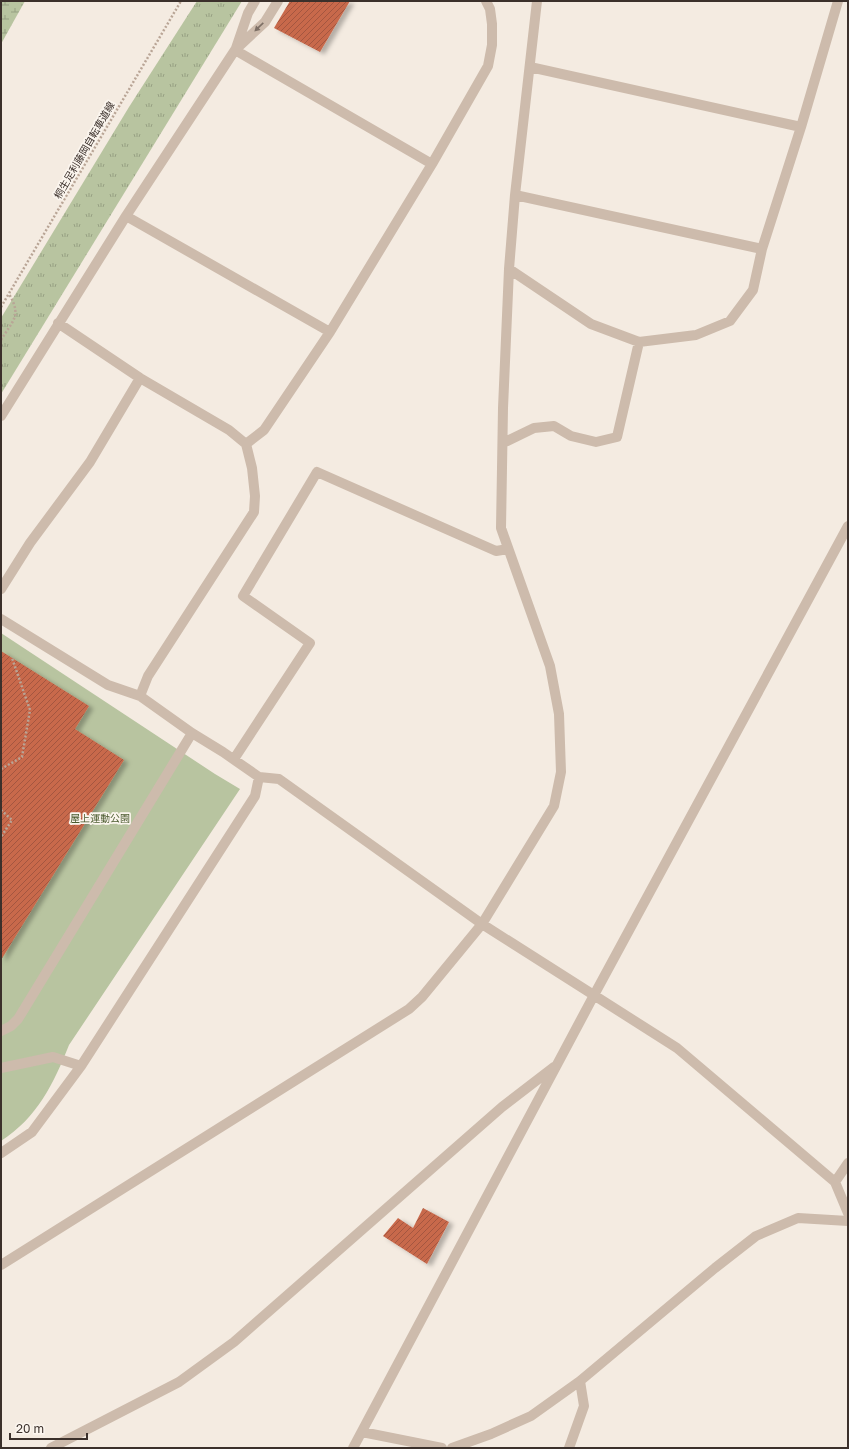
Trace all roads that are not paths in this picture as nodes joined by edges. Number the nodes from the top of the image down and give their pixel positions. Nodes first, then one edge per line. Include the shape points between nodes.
1 (255, 1) edge
2 (278, 1) edge
3 (486, 1) edge
4 (537, 1) edge
5 (838, 1) edge
6 (235, 50) junction
7 (530, 67) junction
8 (801, 127) junction
9 (432, 164) junction
10 (515, 196) junction
11 (126, 216) junction
12 (762, 249) junction
13 (509, 269) junction
14 (58, 323) junction
15 (330, 332) junction
16 (639, 342) junction
17 (140, 378) junction
18 (1, 416) edge
19 (503, 443) junction
20 (246, 444) junction
21 (848, 526) edge
22 (508, 549) junction
23 (1, 588) edge
24 (1, 619) edge
25 (140, 696) junction
26 (192, 733) junction
27 (234, 759) junction
28 (259, 777) junction
29 (482, 924) junction
30 (593, 997) junction
31 (1, 1031) edge
32 (81, 1066) junction
33 (557, 1066) junction
34 (1, 1068) edge
35 (1, 1153) edge
36 (848, 1163) edge
37 (835, 1182) junction
38 (848, 1213) edge
39 (848, 1221) edge
40 (1, 1265) edge
41 (580, 1381) junction
42 (362, 1432) junction
43 (51, 1448) edge
44 (353, 1448) edge
45 (442, 1448) edge
46 (452, 1448) edge
47 (569, 1448) edge

1 - 6 street
2 -> 6 street via 265,22
3 - 9 street via 492,24 488,66
4 - 7 street
5 - 8 street
6 - 9 street
6 - 11 street
7 - 8 street
7 - 10 street
8 - 12 street
9 - 15 street
10 - 12 street
10 - 13 street
11 - 14 street
11 - 15 street
12 - 16 street via 753,290 730,321 696,335
13 - 16 street via 591,324
13 - 19 street
14 - 17 street
14 - 18 street
15 - 20 street via 264,430
16 - 19 street via 617,437 596,442 571,436 554,426 534,428
17 - 20 street via 229,430
17 - 23 street via 90,462 30,543
19 - 22 street via 501,528
20 - 25 street via 255,489 254,512 148,676
21 - 30 street
22 - 27 street via 496,551 317,472 243,596 310,643
22 - 29 street via 550,666 559,714 561,772 554,806
24 - 25 street via 108,685
25 - 26 street
26 - 27 street
26 - 31 street via 18,1019
27 - 28 street
28 - 29 street via 278,780
28 - 32 street via 255,796
29 - 30 street
29 - 40 street via 422,997 409,1009
30 - 33 street
30 - 37 street via 677,1048
32 - 34 street via 53,1056
32 - 35 street via 32,1132
33 - 42 street
33 - 43 street via 502,1107 234,1342 179,1382
36 - 37 street
37 - 38 street
39 - 41 street via 798,1218 756,1236
41 - 46 street via 531,1416
41 - 47 street via 584,1406
42 - 44 street
42 - 45 street

